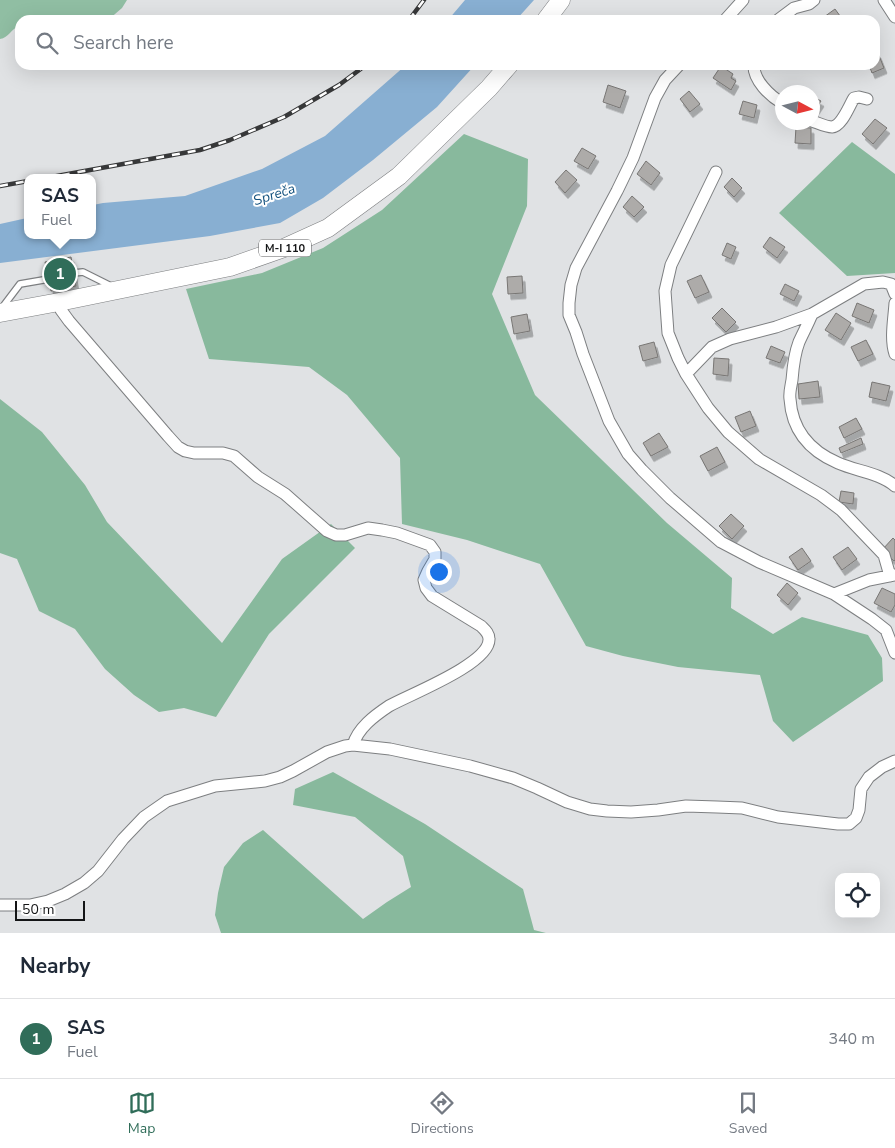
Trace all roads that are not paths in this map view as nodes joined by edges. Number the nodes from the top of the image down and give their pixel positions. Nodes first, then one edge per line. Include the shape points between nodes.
1 (562, 0) edge
2 (743, 0) edge
3 (814, 0) edge
4 (884, 0) edge
5 (794, 4) edge
6 (550, 15) edge
7 (730, 15) edge
8 (783, 15) edge
9 (895, 17) edge
10 (505, 70) edge
11 (674, 70) edge
12 (754, 70) edge
13 (775, 98) edge
14 (867, 99) dead end
15 (820, 124) edge
16 (716, 172) dead end
17 (74, 273) dead end
18 (49, 279) dead end
19 (120, 290) junction
20 (895, 294) edge
21 (59, 302) junction
22 (895, 303) edge
23 (0, 312) edge
24 (812, 314) junction
25 (895, 354) edge
26 (686, 374) junction
27 (895, 486) edge
28 (893, 575) edge
29 (834, 594) junction
30 (895, 653) edge
31 (353, 745) junction
32 (895, 761) edge
33 (0, 905) edge

1 - 6 main road
2 - 7 street
3 - 5 street via 809,4
4 - 9 street
5 - 8 street
10 - 19 main road, M-I 110 via 399,176 328,228 230,267
11 - 29 street via 655,98 633,158 576,268 569,315 609,421 628,454 642,470 721,542
12 - 13 street via 763,88
14 - 15 street via 854,98 836,126
16 - 26 street via 672,265 665,291 668,333
17 - 19 lane via 83,272
18 - 23 lane via 20,284
19 - 21 main road, M-I 110
20 - 24 street via 891,284 864,284
21 - 23 main road, M-I 110
21 - 31 street via 69,321 178,447 194,453 234,456 327,531 345,535 368,528 382,530 430,545 435,552 435,559 424,580 426,588 432,596 488,632 488,646 462,669 372,718 361,729
22 - 25 street
24 - 26 street via 712,347
24 - 27 street via 794,361 790,398 798,430 809,445 824,456
26 - 28 street via 728,432 760,459 841,510 884,555
28 - 29 street via 869,580
29 - 30 street via 886,630
31 - 32 street via 390,749 470,766 513,778 590,809 631,812 686,806 742,808 778,817 838,824 849,824 856,818 861,789 869,777
31 - 33 street via 332,750 272,779 215,786 167,802 144,817 84,883 48,901

